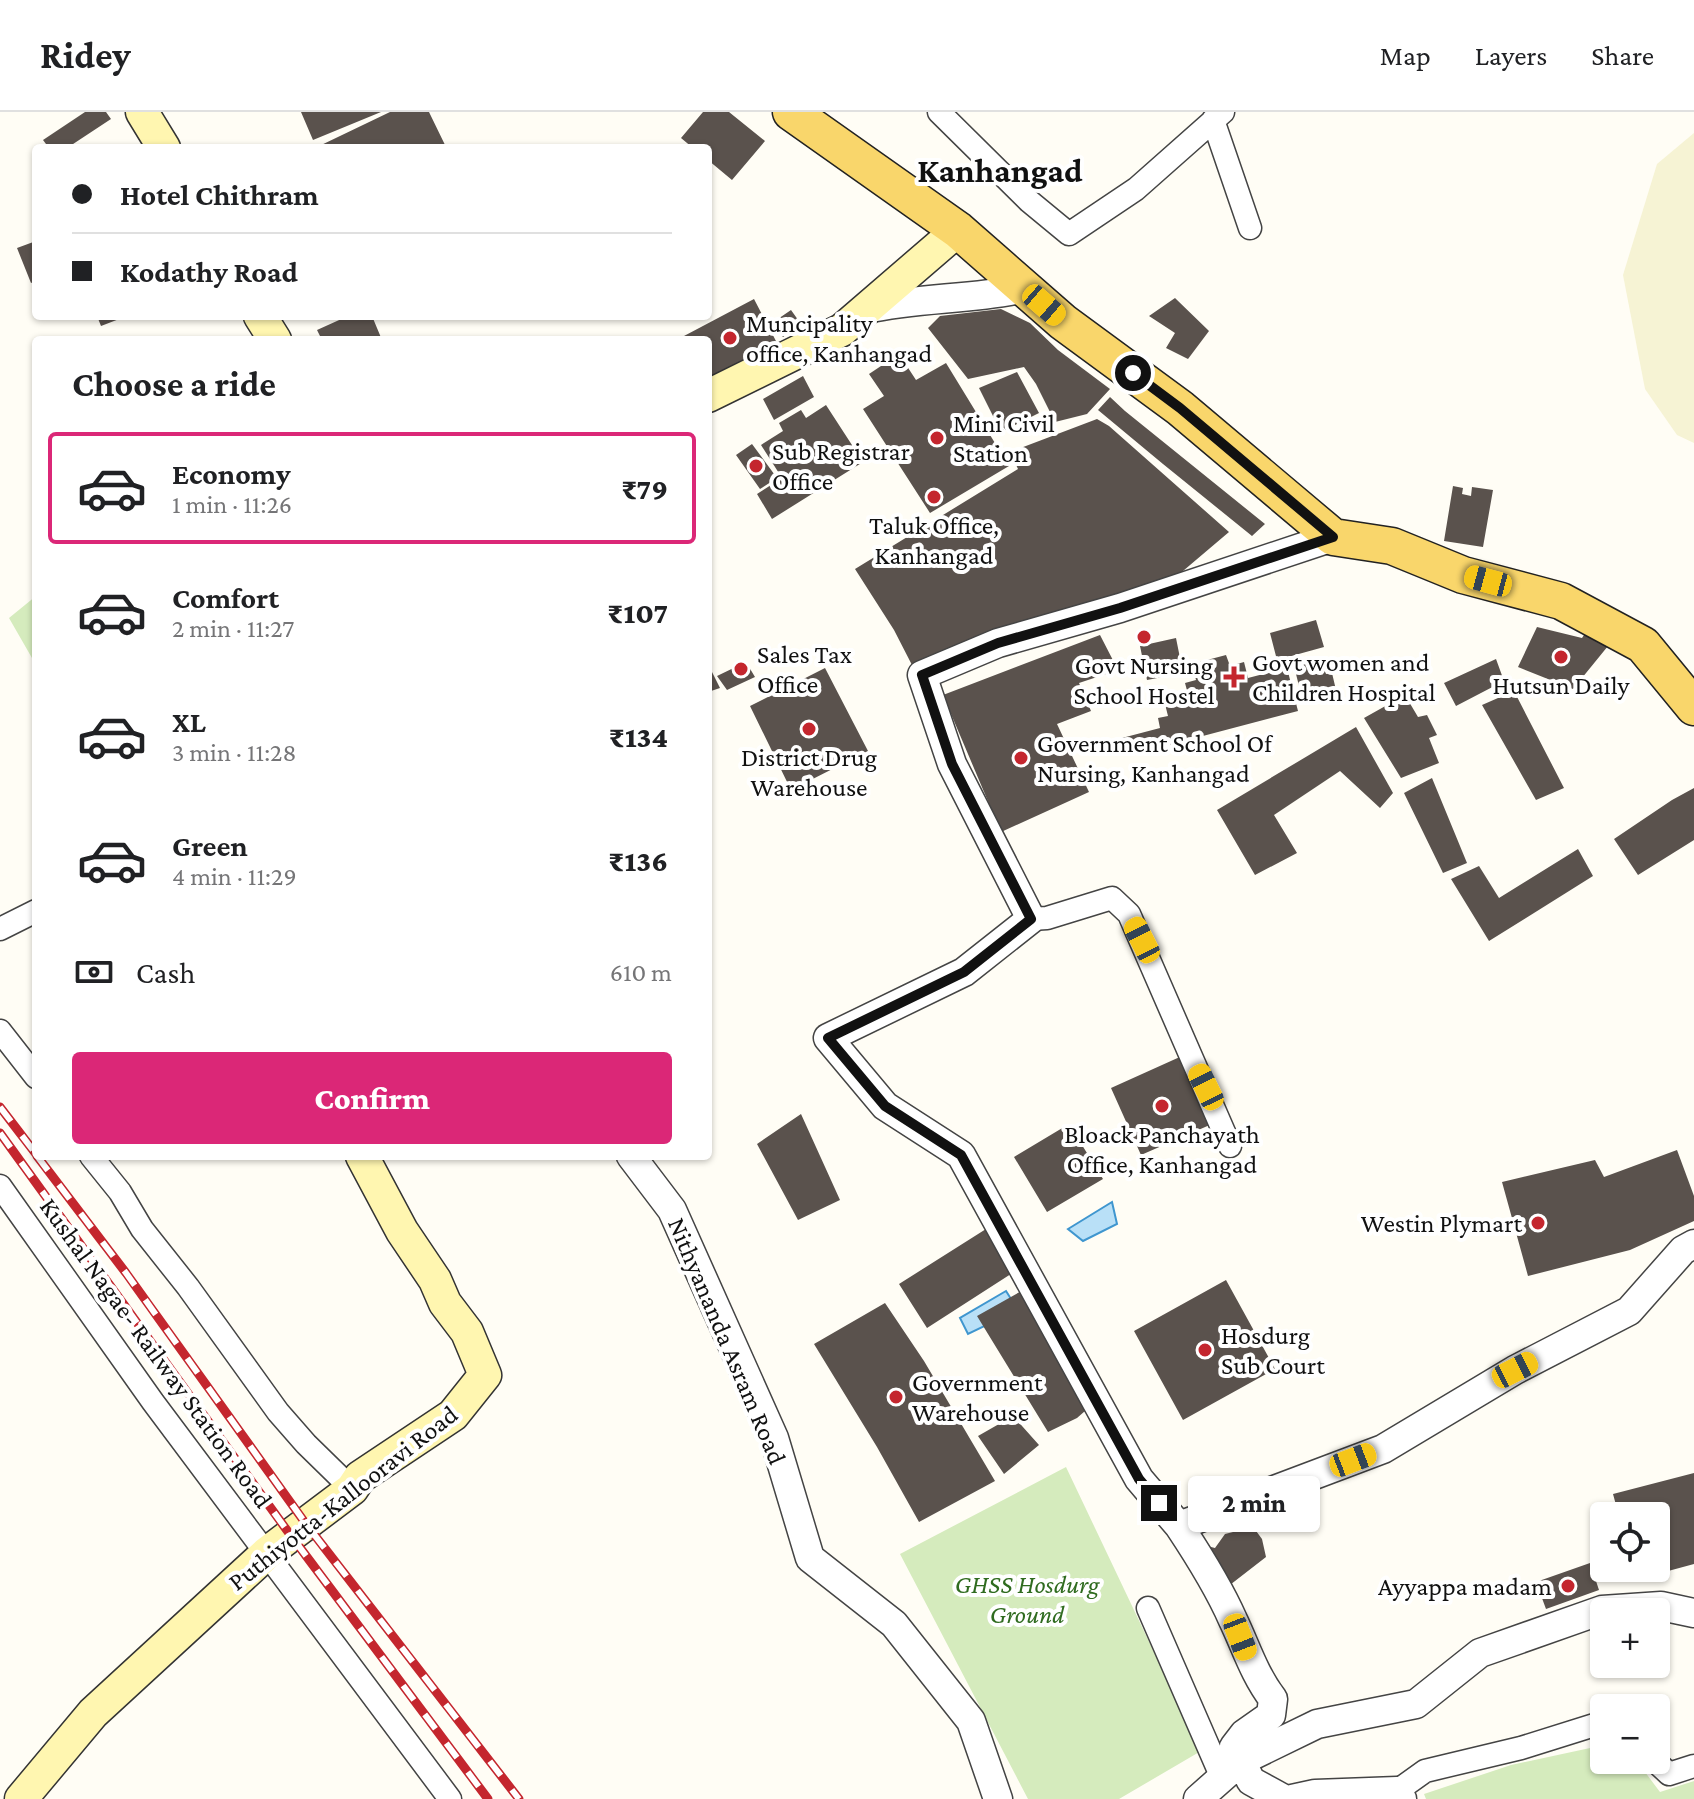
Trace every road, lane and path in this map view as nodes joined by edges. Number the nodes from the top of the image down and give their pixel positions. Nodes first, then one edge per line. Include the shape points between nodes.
1 (142, 112) edge
2 (791, 112) edge
3 (939, 112) edge
4 (1218, 116) edge
5 (162, 144) edge
6 (1250, 228) dead end
7 (958, 230) junction
8 (1025, 288) junction
9 (866, 309) junction
10 (712, 394) edge
11 (1333, 537) junction
12 (1694, 707) edge
13 (32, 913) edge
14 (1031, 919) junction
15 (0, 929) edge
16 (0, 1031) edge
17 (32, 1072) edge
18 (1230, 1146) dead end
19 (94, 1160) edge
20 (364, 1160) edge
21 (634, 1160) edge
22 (0, 1186) edge
23 (1694, 1244) edge
24 (352, 1489) junction
25 (1179, 1526) junction
26 (267, 1553) junction
27 (1148, 1608) dead end
28 (1694, 1613) edge
29 (1590, 1726) edge
30 (1694, 1766) edge
31 (1231, 1769) junction
32 (1670, 1774) edge
33 (1399, 1795) edge
34 (21, 1799) edge
35 (450, 1799) edge
36 (998, 1799) edge
37 (1198, 1799) edge
38 (1284, 1799) edge
39 (1292, 1799) edge

1 - 5 main road
2 - 7 main road
3 - 4 street via 1069,234 1136,189
4 - 6 street
7 - 8 main road
7 - 9 main road
8 - 9 street
8 - 11 main road via 1180,408
9 - 10 main road via 842,330
11 - 12 main road via 1392,546 1463,575 1561,601 1643,645
11 - 14 street via 998,643 922,675 952,764
13 - 15 street
14 - 18 street via 1112,898 1129,914
14 - 25 street via 964,972 828,1038 885,1106 961,1155 1139,1479
16 - 17 street
19 - 24 street via 278,1412
20 - 24 main road, Puthiyotta-Kallooravi Road via 467,1332 485,1375 453,1415 360,1477
21 - 36 street, Nithyananda Asram Road via 672,1210 774,1438 810,1558 894,1624 971,1721
22 - 26 street, Kushal Nagae- Railway Station Road
23 - 25 street via 1629,1311 1515,1370 1383,1449
24 - 26 main road, Puthiyotta-Kallooravi Road
25 - 31 street via 1208,1569 1259,1680 1273,1699 1271,1715 1234,1747
26 - 34 main road, Puthiyotta-Kallooravi Road via 93,1713
26 - 35 street, Kushal Nagae- Railway Station Road
27 - 31 street
28 - 31 street via 1661,1606 1602,1610 1480,1653 1416,1704 1317,1724
29 - 33 street via 1425,1771
30 - 32 street
31 - 37 street
31 - 38 street
33 - 39 street via 1315,1794

